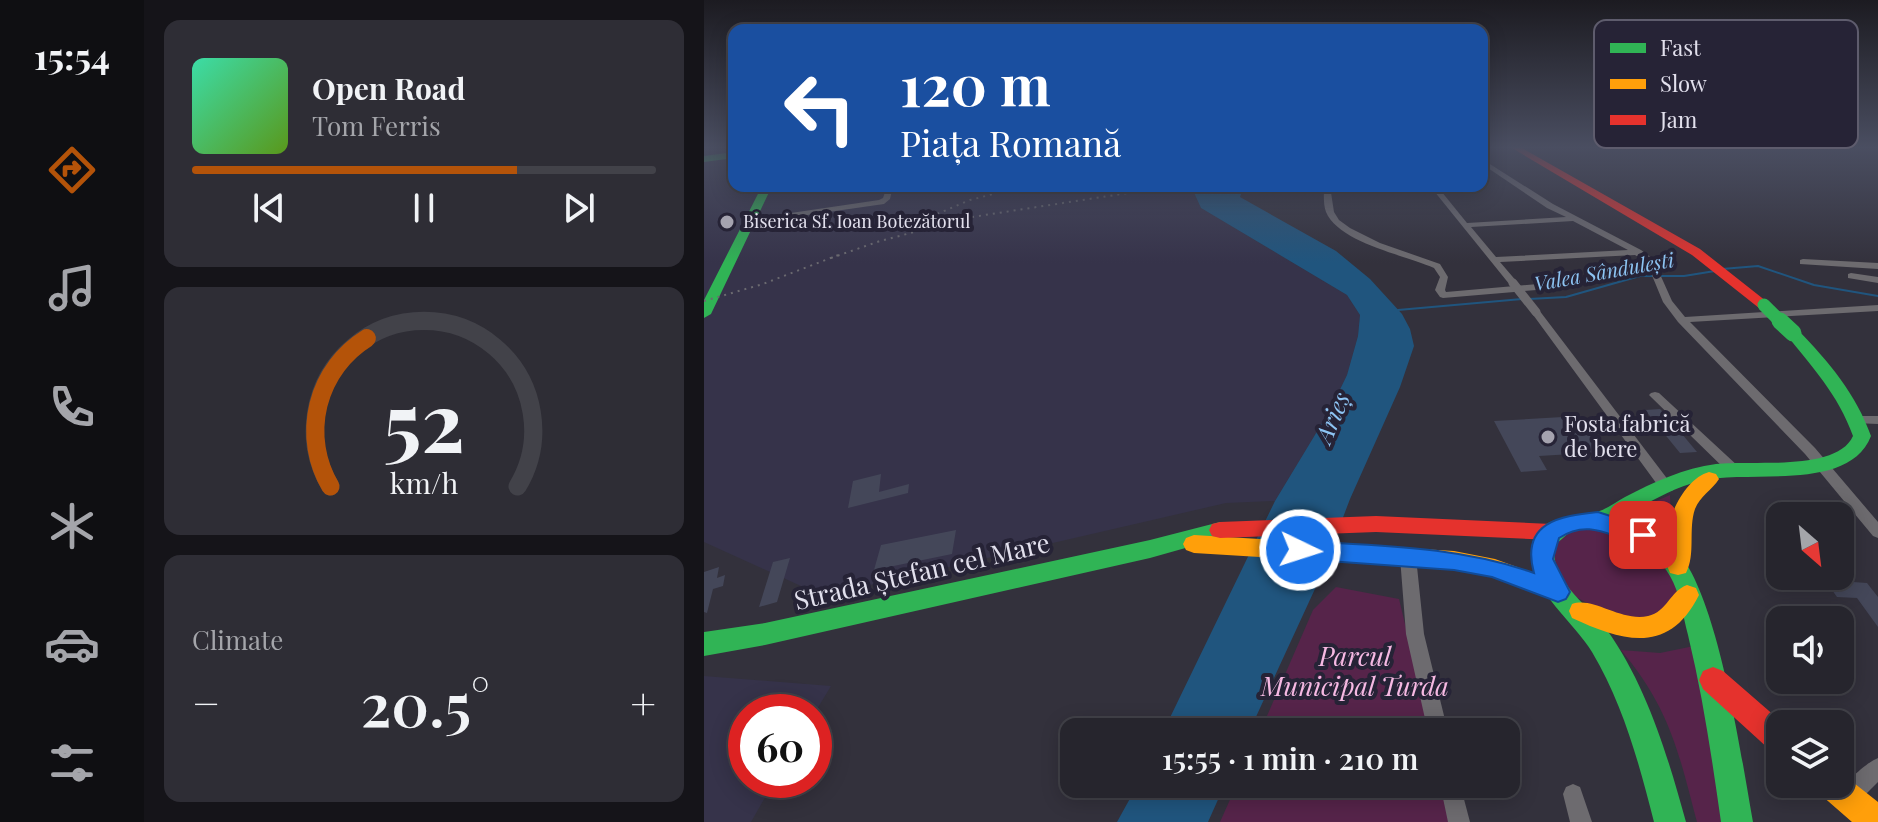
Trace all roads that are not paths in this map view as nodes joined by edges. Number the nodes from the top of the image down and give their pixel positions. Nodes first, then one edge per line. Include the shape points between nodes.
1 (1522, 186) edge
2 (1582, 186) edge
3 (764, 192) edge
4 (888, 192) edge
5 (1328, 192) edge
6 (1438, 192) edge
7 (1573, 219) junction
8 (751, 221) junction
9 (1464, 225) junction
10 (1638, 252) junction
11 (1494, 260) junction
12 (1803, 262) dead end
13 (1878, 266) edge
14 (1657, 274) junction
15 (1851, 276) dead end
16 (1878, 280) edge
17 (1878, 308) edge
18 (704, 314) edge
19 (1682, 320) junction
20 (1655, 395) dead end
21 (1858, 420) junction
22 (1878, 420) edge
23 (1821, 463) junction
24 (1731, 470) junction
25 (1667, 488) junction
26 (1598, 520) junction
27 (1551, 532) junction
28 (1878, 532) edge
29 (1221, 536) junction
30 (1408, 557) junction
31 (1678, 566) junction
32 (1558, 592) junction
33 (1687, 595) junction
34 (1577, 609) junction
35 (704, 644) edge
36 (1713, 680) junction
37 (1435, 718) edge
38 (1766, 727) edge
39 (1878, 768) edge
40 (1854, 783) edge
41 (1573, 794) dead end
42 (1453, 798) edge
43 (1848, 798) edge
44 (1459, 822) edge
45 (1581, 822) edge
46 (1670, 822) edge
47 (1737, 822) edge
48 (1877, 822) edge

1 - 7 street
2 - 21 main road, bridge via 1696,252 1741,285 1830,375
3 - 8 main road
4 - 8 street via 881,202
5 - 14 street via 1330,213 1352,233 1437,266 1444,277 1443,295
6 - 9 street
7 - 9 street
7 - 10 street
8 - 18 main road
9 - 11 street
10 - 11 street
10 - 14 street
11 - 25 street, bridge
12 - 13 street
14 - 19 street
15 - 16 street
17 - 19 street
19 - 23 street
20 - 24 street
21 - 22 street
21 - 23 main road via 1860,445 1848,455
23 - 24 main road
23 - 28 street
24 - 25 main road via 1703,473
24 - 31 main road via 1700,483 1685,498
25 - 26 main road
26 - 27 main road via 1563,524
26 - 31 main road via 1643,535
27 - 29 main road, Strada Ștefan cel Mare via 1376,524
27 - 32 main road via 1542,559
29 - 30 main road, Strada Ștefan cel Mare
29 - 35 main road, Strada Ștefan cel Mare
30 - 32 main road, Strada Ștefan cel Mare via 1495,568
30 - 37 street via 1415,634
31 - 33 main road
32 - 34 main road
33 - 34 main road via 1683,611 1650,629 1626,628
33 - 36 main road
34 - 46 main road via 1620,674 1655,762
36 - 38 main road
36 - 47 main road
39 - 40 street
41 - 45 street
42 - 44 street
43 - 48 main road

